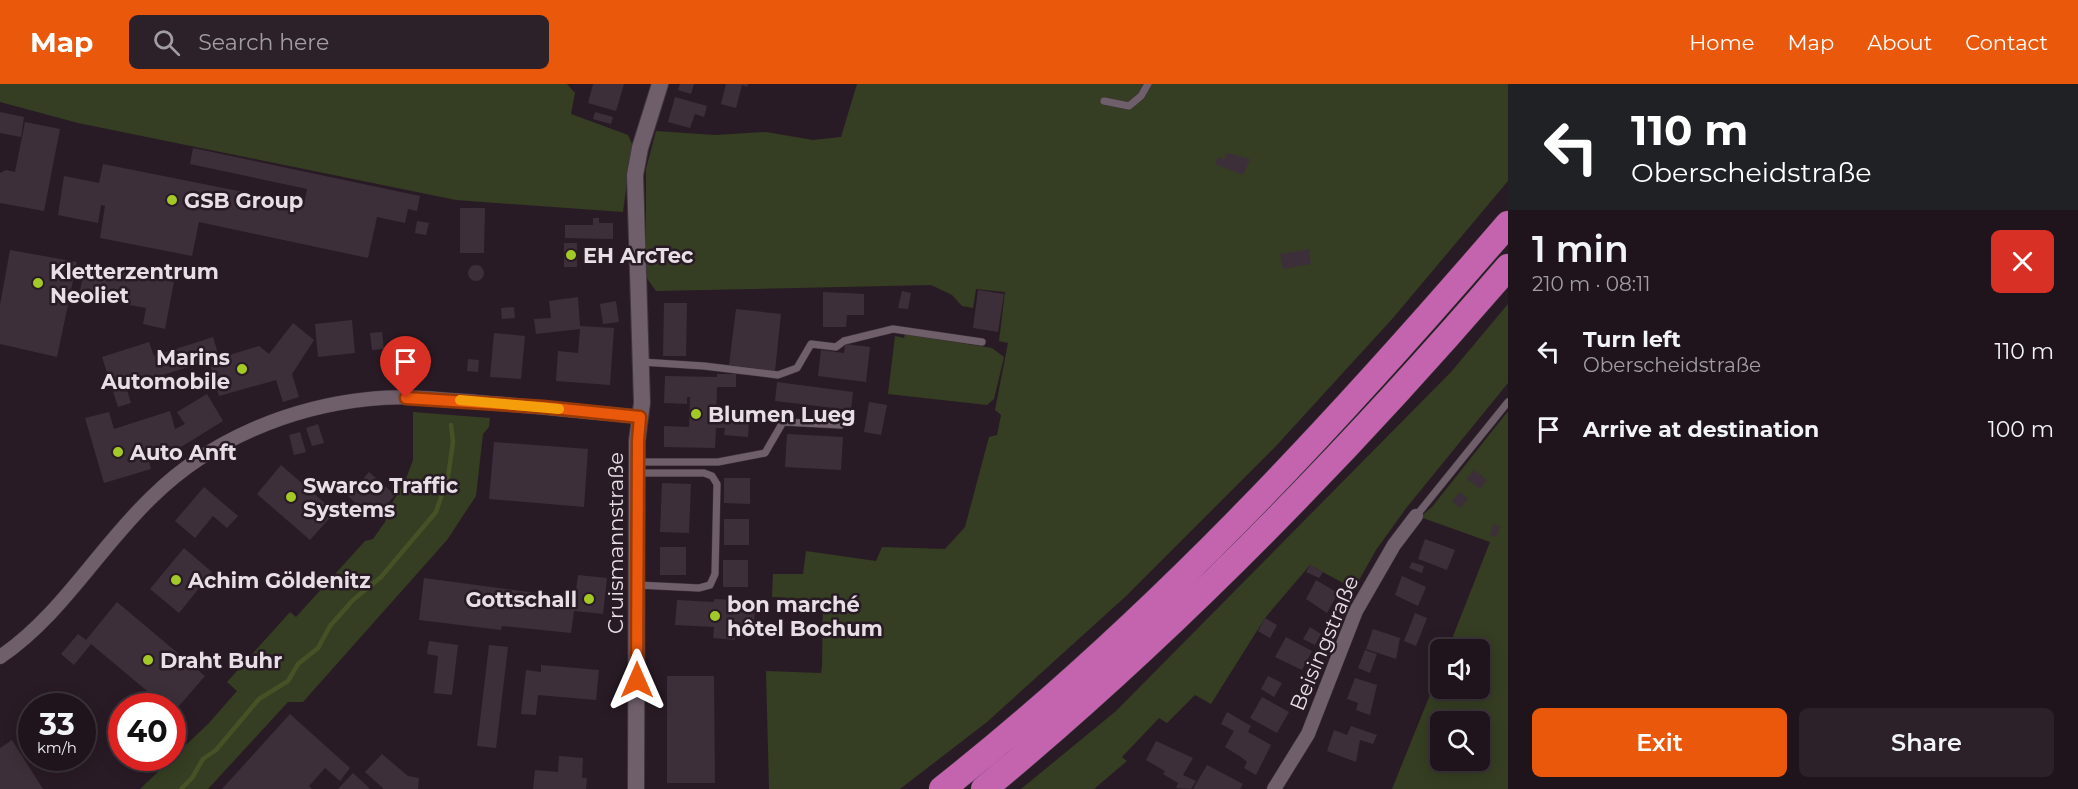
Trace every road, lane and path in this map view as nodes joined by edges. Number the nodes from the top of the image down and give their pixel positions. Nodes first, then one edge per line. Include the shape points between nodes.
1 (660, 84) edge
2 (1148, 84) edge
3 (1104, 101) dead end
4 (1508, 224) edge
5 (1508, 267) edge
6 (981, 342) dead end
7 (642, 362) junction
8 (1508, 402) edge
9 (640, 417) junction
10 (841, 425) dead end
11 (637, 467) junction
12 (1416, 516) joint
13 (637, 585) junction
14 (0, 657) edge
15 (636, 789) edge
16 (942, 789) edge
17 (984, 789) edge
18 (1274, 789) edge

1 - 7 street, Cruismannstraße via 635,175
2 - 3 lane via 1129,106
4 - 16 highway via 1400,350 1217,544 1076,675
5 - 17 highway via 1419,371 1235,561 1100,691
6 - 7 lane via 893,329 844,341 836,347 811,344 797,368 778,375
7 - 9 street, Cruismannstraße
8 - 12 lane
9 - 11 street, Cruismannstraße
9 - 14 street via 393,398 322,407 266,425 222,444 160,489 49,615
10 - 11 lane via 783,422 765,453 718,462
11 - 13 street, Cruismannstraße
11 - 13 lane via 704,473 717,484 715,574 710,585
12 - 18 street, Beisingstraße via 1360,603 1308,734
13 - 15 street, Cruismannstraße

